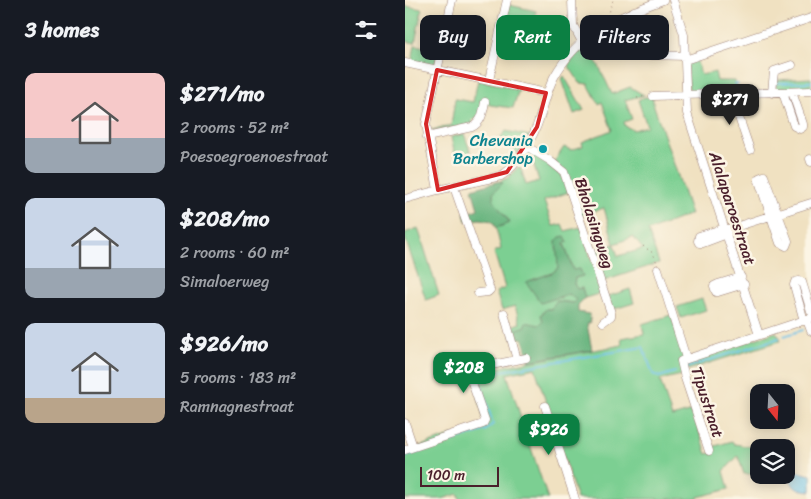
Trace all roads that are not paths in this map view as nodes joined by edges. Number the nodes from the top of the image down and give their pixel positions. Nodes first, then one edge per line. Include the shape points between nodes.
1 (452, 0) edge
2 (507, 0) edge
3 (572, 0) edge
4 (663, 0) edge
5 (673, 0) edge
6 (651, 2) edge
7 (634, 11) junction
8 (625, 15) edge
9 (811, 18) edge
10 (580, 38) edge
11 (580, 44) edge
12 (685, 58) junction
13 (405, 64) edge
14 (792, 65) dead end
15 (437, 70) junction
16 (489, 80) junction
17 (811, 91) edge
18 (792, 92) junction
19 (546, 93) junction
20 (772, 93) junction
21 (783, 93) junction
22 (731, 94) junction
23 (653, 96) road end
24 (686, 96) junction
25 (485, 102) dead end
26 (427, 137) junction
27 (526, 146) junction
28 (750, 150) dead end
29 (454, 187) junction
30 (438, 190) junction
31 (405, 199) edge
32 (811, 203) edge
33 (726, 231) junction
34 (658, 269) road end
35 (478, 293) dead end
36 (811, 311) edge
37 (504, 313) dead end
38 (807, 319) edge
39 (603, 322) dead end
40 (811, 331) edge
41 (759, 335) junction
42 (526, 358) dead end
43 (684, 359) junction
44 (517, 360) junction
45 (545, 406) dead end
46 (405, 423) edge
47 (409, 448) edge
48 (709, 451) dead end
49 (575, 499) edge

1 - 15 street
2 - 16 street
3 - 10 street via 573,25
4 - 6 street
5 - 12 street, Alalaparoestraat via 684,35
6 - 7 street
7 - 8 street
7 - 12 street via 651,55
9 - 12 street
11 - 19 street via 563,62
12 - 24 street, Alalaparoestraat
13 - 15 street
14 - 20 street via 774,71
15 - 16 street
15 - 26 street via 426,124
16 - 19 street
17 - 18 street
18 - 21 street
18 - 21 street via 803,124 800,129 794,126
19 - 27 street via 537,127
20 - 21 street
20 - 22 street
22 - 24 street
22 - 28 street
23 - 24 street
24 - 33 street, Alalaparoestraat via 687,113
25 - 26 street via 477,125
26 - 30 street
27 - 29 street via 513,167 501,176
27 - 39 street, Bholasingweg via 564,172 611,313
29 - 30 street
29 - 35 street via 489,290
30 - 31 street
32 - 33 street
33 - 41 street, Alalaparoestraat
34 - 43 street, Tipustraat
36 - 38 street via 799,280 794,285
37 - 44 street
38 - 40 street
38 - 41 street
41 - 43 street
42 - 44 street
43 - 48 street, Tipustraat via 685,378
44 - 47 street via 470,371 485,420 483,424
45 - 49 street
46 - 47 street

